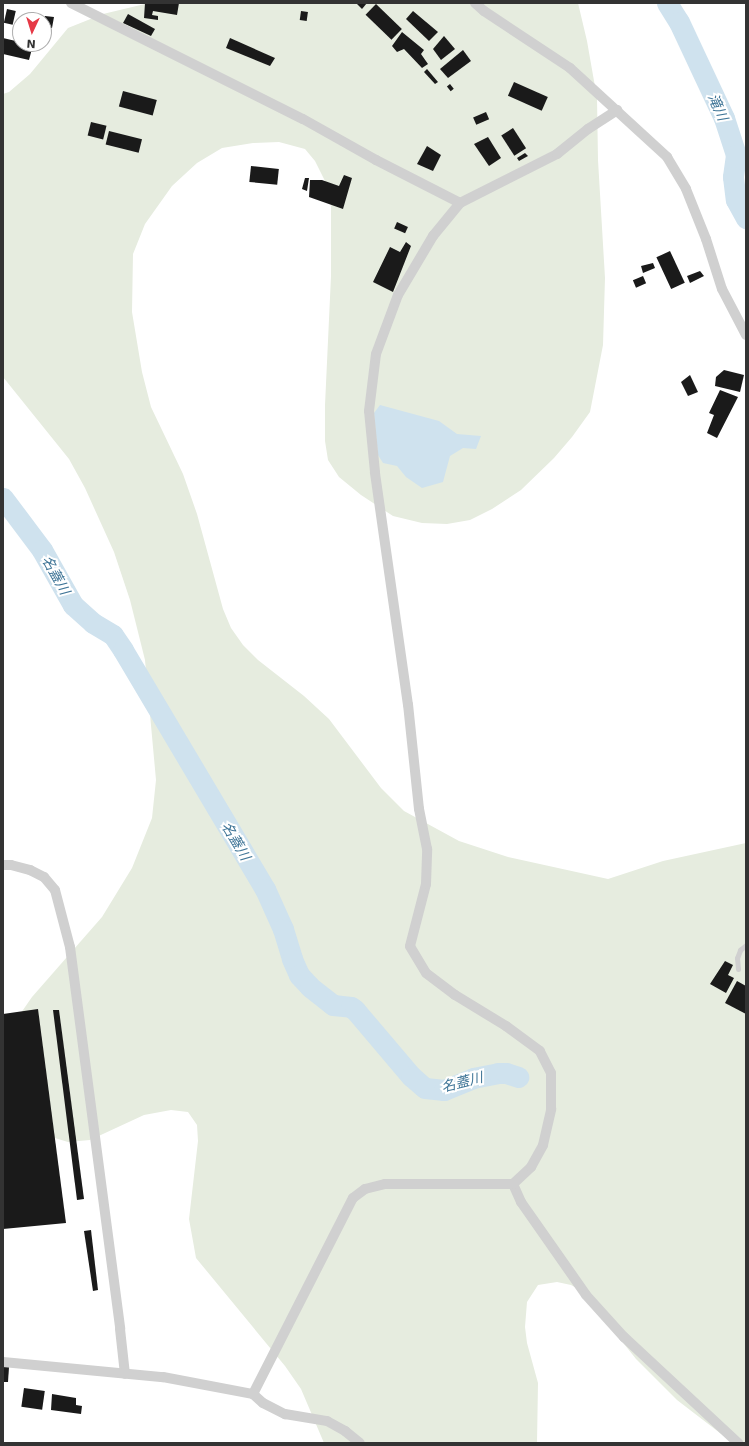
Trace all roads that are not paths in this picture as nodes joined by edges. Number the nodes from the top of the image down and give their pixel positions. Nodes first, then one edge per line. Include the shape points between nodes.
1 (71, 3) edge
2 (475, 3) edge
3 (617, 110) junction
4 (460, 203) junction
5 (746, 335) edge
6 (3, 865) edge
7 (746, 945) edge
8 (738, 969) dead end
9 (513, 1184) junction
10 (3, 1362) edge
11 (124, 1374) junction
12 (253, 1394) junction
13 (360, 1443) edge
14 (738, 1443) edge

1 - 4 street via 302,119
2 - 3 street via 570,68
3 - 4 street via 588,129 558,154
3 - 5 street via 667,157 686,189 706,238 722,289
4 - 9 street via 433,236 398,295 376,354 369,411 375,472 408,704 419,809 427,849 426,884 410,946 426,973 540,1051 551,1073 551,1109 543,1145 531,1167
6 - 11 street via 30,870 44,877 54,890 70,947
7 - 8 lane via 740,950 737,958
9 - 12 street via 385,1184 365,1189 353,1198
9 - 14 street via 521,1202 586,1295 629,1342
10 - 11 street
11 - 12 street via 163,1377
12 - 13 street via 263,1403 285,1414 327,1421 345,1430

